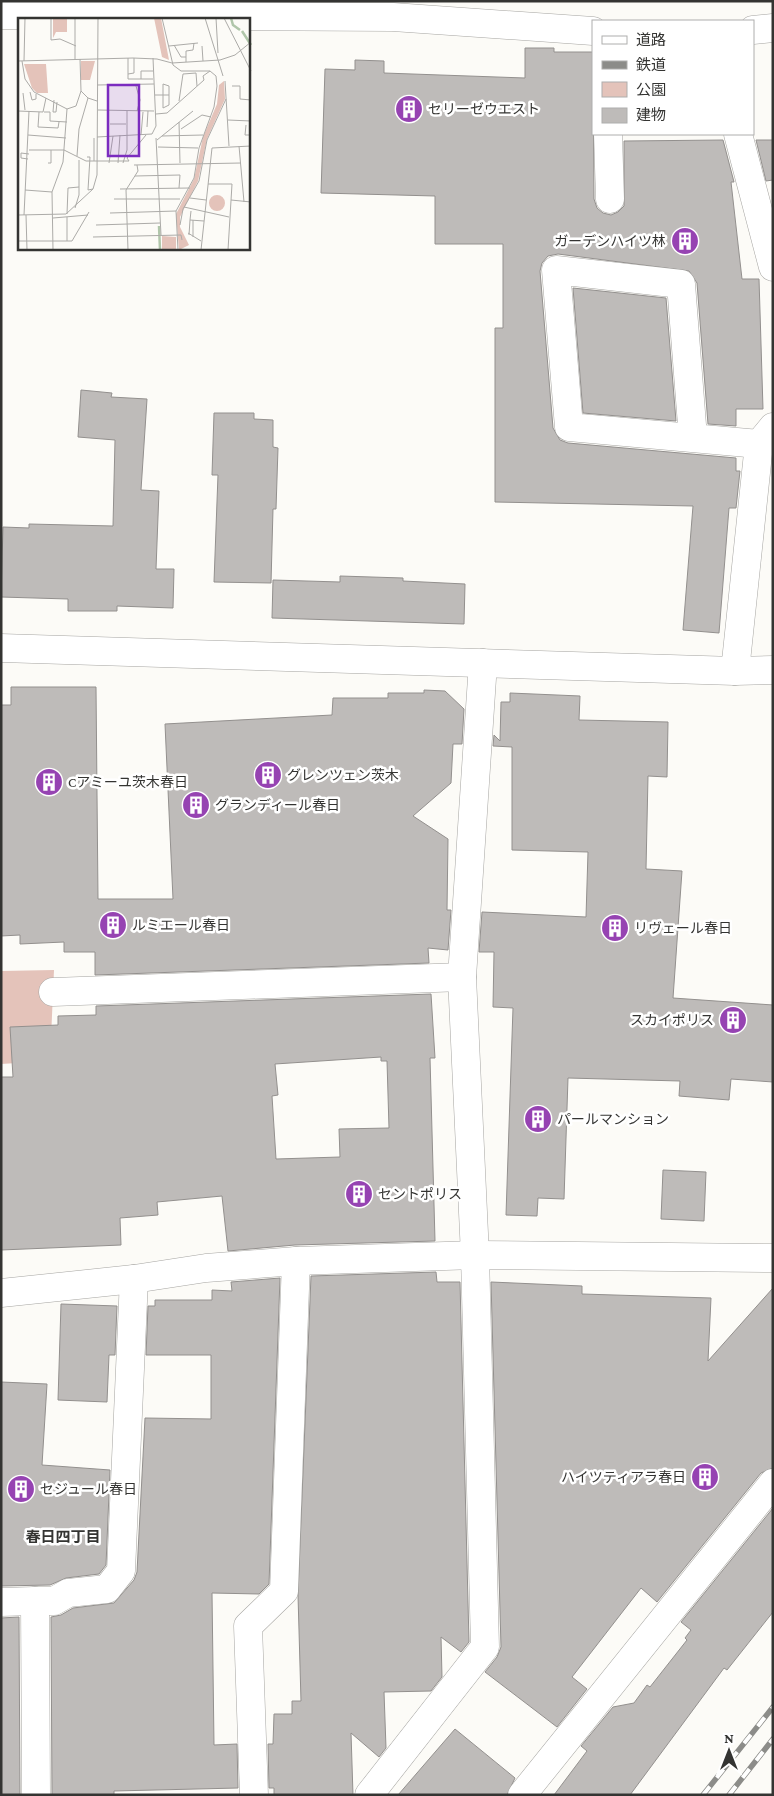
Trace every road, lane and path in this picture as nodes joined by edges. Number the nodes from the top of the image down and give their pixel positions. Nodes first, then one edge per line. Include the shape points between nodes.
1 (1, 15) edge
2 (773, 28) edge
3 (754, 30) edge
4 (592, 31) edge
5 (608, 135) edge
6 (738, 135) edge
7 (610, 199) dead end
8 (773, 267) edge
9 (766, 435) edge
10 (693, 438) junction
11 (1, 648) edge
12 (483, 664) junction
13 (773, 670) edge
14 (735, 671) junction
15 (462, 978) junction
16 (53, 992) dead end
17 (475, 1255) junction
18 (773, 1258) edge
19 (296, 1260) junction
20 (134, 1279) junction
21 (1, 1293) edge
22 (773, 1483) edge
23 (35, 1601) junction
24 (1, 1602) edge
25 (36, 1795) edge
26 (254, 1795) edge
27 (369, 1795) edge
28 (522, 1795) edge

1 - 4 street via 393,17
2 - 3 street
5 - 7 street
6 - 8 street
9 - 10 street
9 - 14 street
10 - 10 street via 681,284 556,270 569,427
11 - 12 street
12 - 14 street
12 - 15 street
13 - 14 street
15 - 16 street
15 - 17 street
17 - 18 street
17 - 19 street
17 - 27 street via 485,1647
19 - 20 street via 206,1268
19 - 26 street via 284,1591 248,1626
20 - 21 street
20 - 23 street via 121,1571 107,1589 68,1593 54,1601
22 - 28 street
23 - 24 street
23 - 25 street

